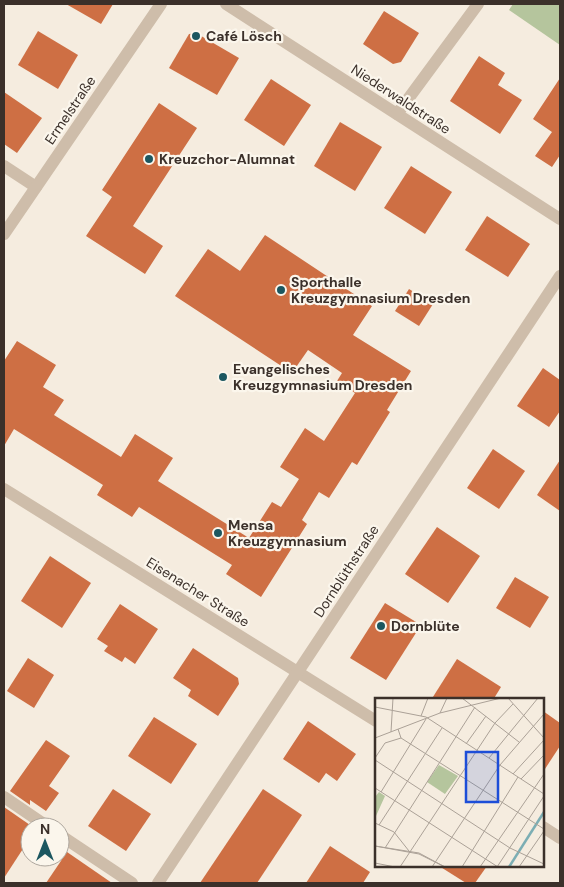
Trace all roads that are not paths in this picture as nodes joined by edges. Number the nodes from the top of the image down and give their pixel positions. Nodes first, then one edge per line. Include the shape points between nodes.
1 (161, 4) edge
2 (226, 4) edge
3 (478, 4) edge
4 (397, 114) junction
5 (4, 166) edge
6 (36, 187) junction
7 (560, 219) edge
8 (4, 234) edge
9 (560, 276) edge
10 (4, 489) edge
11 (298, 671) junction
12 (375, 720) edge
13 (4, 797) edge
14 (33, 817) edge
15 (544, 828) edge
16 (560, 838) edge
17 (70, 842) edge
18 (132, 883) edge
19 (158, 883) edge

1 - 6 street, Ermelstraße
2 - 4 street, Niederwaldstraße
3 - 4 street
4 - 7 street, Niederwaldstraße
5 - 6 street
6 - 8 street, Ermelstraße
9 - 11 street, Dornblüthstraße
10 - 11 street, Eisenacher Straße
11 - 12 street, Eisenacher Straße
11 - 19 street, Dornblüthstraße
13 - 14 street
15 - 16 street
17 - 18 street

